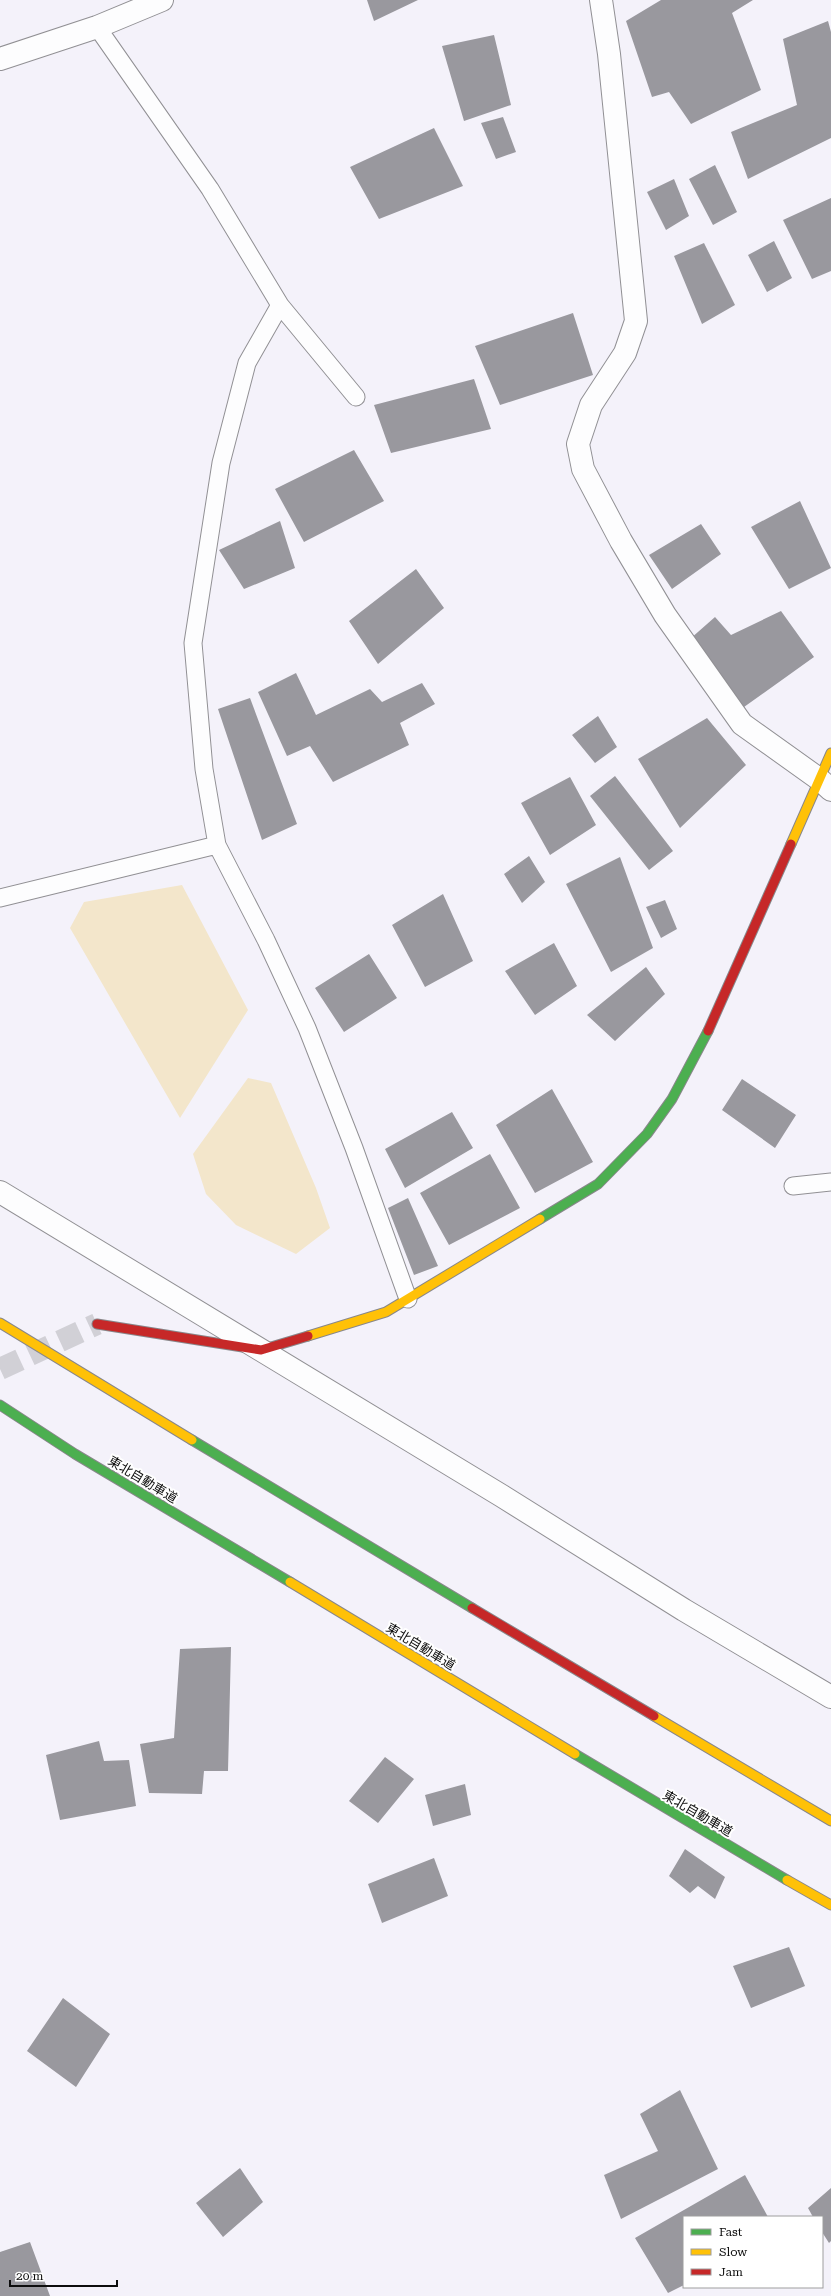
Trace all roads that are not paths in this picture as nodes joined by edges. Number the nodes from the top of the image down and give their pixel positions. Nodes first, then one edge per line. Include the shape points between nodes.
1 (162, 0) edge
2 (601, 0) edge
3 (97, 27) junction
4 (0, 59) edge
5 (280, 305) junction
6 (356, 397) dead end
7 (831, 753) edge
8 (825, 785) edge
9 (217, 845) junction
10 (0, 898) edge
11 (831, 1182) edge
12 (793, 1186) dead end
13 (0, 1192) edge
14 (408, 1299) junction
15 (0, 1324) edge
16 (97, 1324) tunnel mouth
17 (261, 1350) junction
18 (0, 1405) edge
19 (831, 1697) edge
20 (831, 1821) edge
21 (831, 1904) edge

1 - 3 street
2 - 8 street via 609,54 636,321 625,353 591,406 578,444 583,469 621,541 665,615 742,724
3 - 4 street
3 - 5 lane via 210,190
5 - 6 lane
5 - 9 lane via 247,362 221,463 193,643 204,769
7 - 8 main road
8 - 14 main road via 714,1019 672,1099 647,1134 598,1184
9 - 10 lane
9 - 14 lane via 266,940 307,1028 354,1148
11 - 12 lane
13 - 17 street
14 - 17 main road via 386,1312
15 - 20 main road
16 - 17 main road
17 - 19 street via 684,1610
18 - 21 main road, 東北自動車道 via 75,1454 338,1610 671,1813

